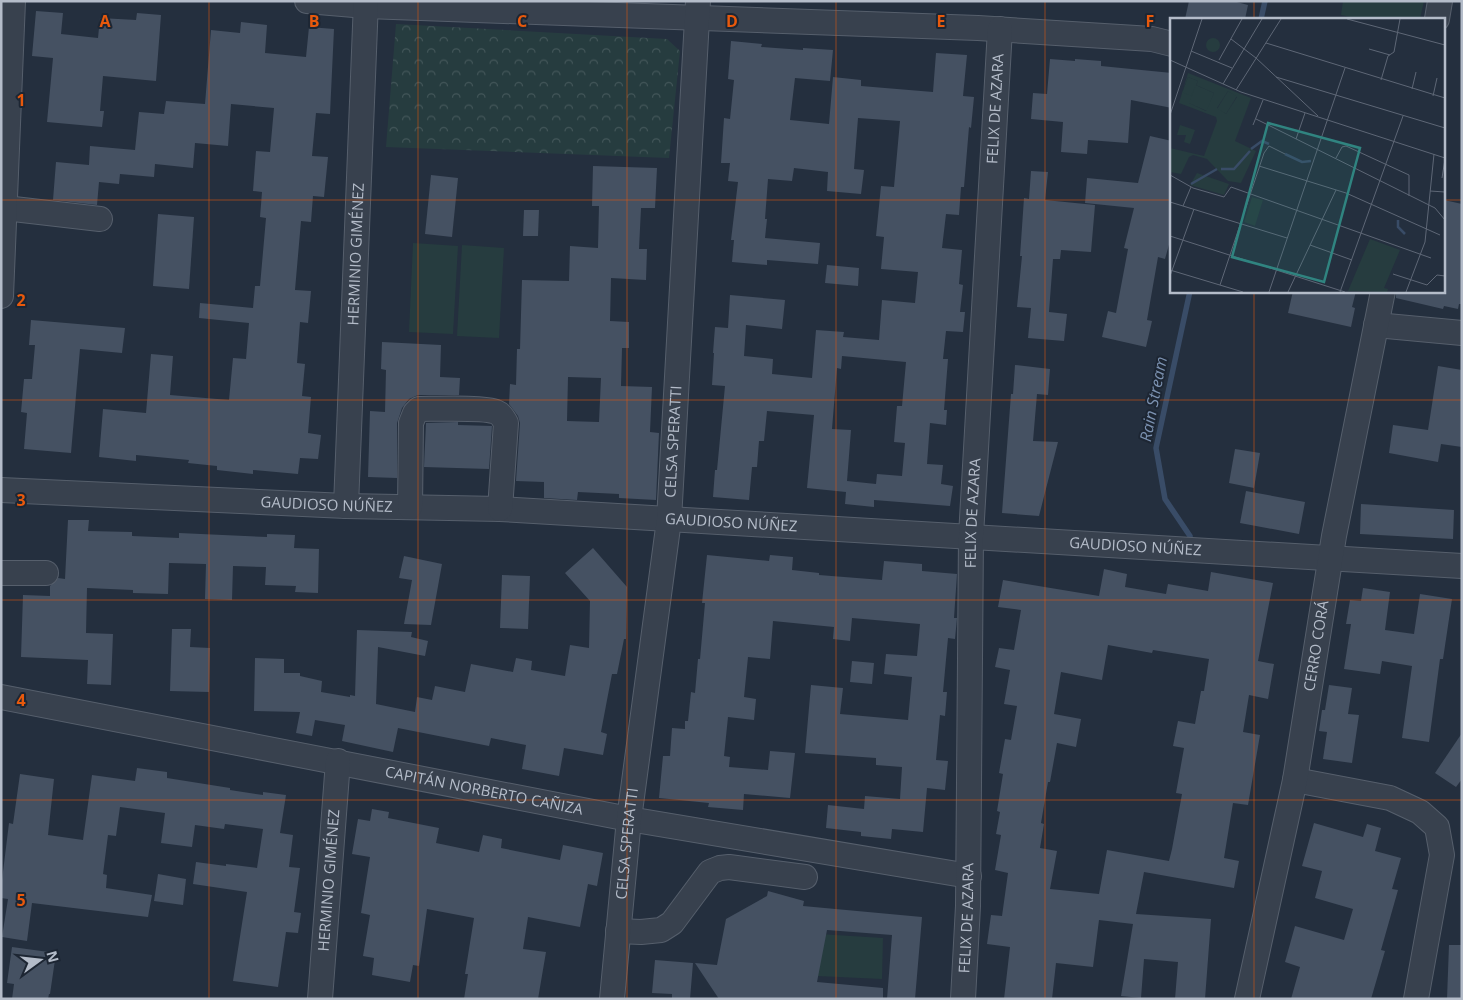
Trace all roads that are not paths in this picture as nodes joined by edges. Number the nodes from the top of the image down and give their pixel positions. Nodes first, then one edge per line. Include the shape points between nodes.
1 (13, 1) edge
2 (307, 1) edge
3 (1440, 1) edge
4 (366, 4) edge
5 (698, 9) edge
6 (1437, 18) edge
7 (1000, 29) junction
8 (1170, 44) edge
9 (5, 208) junction
10 (100, 219) dead end
11 (1383, 292) edge
12 (1, 296) edge
13 (1376, 325) junction
14 (1462, 333) edge
15 (1, 490) edge
16 (346, 506) junction
17 (410, 507) junction
18 (500, 509) junction
19 (669, 520) junction
20 (971, 536) junction
21 (1332, 557) junction
22 (1462, 566) edge
23 (1, 573) edge
24 (46, 573) dead end
25 (1, 698) edge
26 (338, 762) junction
27 (1295, 780) junction
28 (629, 819) junction
29 (756, 841) junction
30 (783, 846) junction
31 (755, 871) junction
32 (780, 874) junction
33 (969, 876) junction
34 (804, 877) dead end
35 (618, 931) junction
36 (320, 999) edge
37 (612, 999) edge
38 (963, 999) edge
39 (1247, 999) edge
40 (1416, 999) edge

1 - 9 street
2 - 4 street
3 - 6 street
4 - 5 street
4 - 16 street, HERMINIO GIMÉNEZ
5 - 7 street
5 - 19 street, CELSA SPERATTI
7 - 8 street via 1152,39
7 - 20 street, FELIX DE AZARA
9 - 10 street
9 - 12 street
11 - 13 street, CERRO CORÁ
13 - 14 street
13 - 21 street, CERRO CORÁ
15 - 16 street, GAUDIOSO NÚÑEZ
16 - 17 street, GAUDIOSO NÚÑEZ
17 - 18 street, GAUDIOSO NÚÑEZ
17 - 18 street via 411,423 415,413 419,409 493,410 506,423
18 - 19 street, GAUDIOSO NÚÑEZ
19 - 20 street, GAUDIOSO NÚÑEZ
19 - 28 street, CELSA SPERATTI
20 - 21 street, GAUDIOSO NÚÑEZ
20 - 33 street, FELIX DE AZARA
21 - 22 street, GAUDIOSO NÚÑEZ
21 - 27 street, CERRO CORÁ
23 - 24 street
25 - 26 street, CAPITÁN NORBERTO CAÑIZA
26 - 28 street, CAPITÁN NORBERTO CAÑIZA
26 - 36 street, HERMINIO GIMÉNEZ
27 - 39 street, CERRO CORÁ
27 - 40 street via 1390,798 1420,812 1437,827 1442,855
28 - 29 street, CAPITÁN NORBERTO CAÑIZA
28 - 35 street, CELSA SPERATTI
29 - 30 street, CAPITÁN NORBERTO CAÑIZA
29 - 31 street
30 - 32 street
30 - 33 street, CAPITÁN NORBERTO CAÑIZA
31 - 32 street
31 - 35 street via 729,867 710,872 672,924 661,930
32 - 34 street
33 - 38 street, FELIX DE AZARA
35 - 37 street, CELSA SPERATTI

